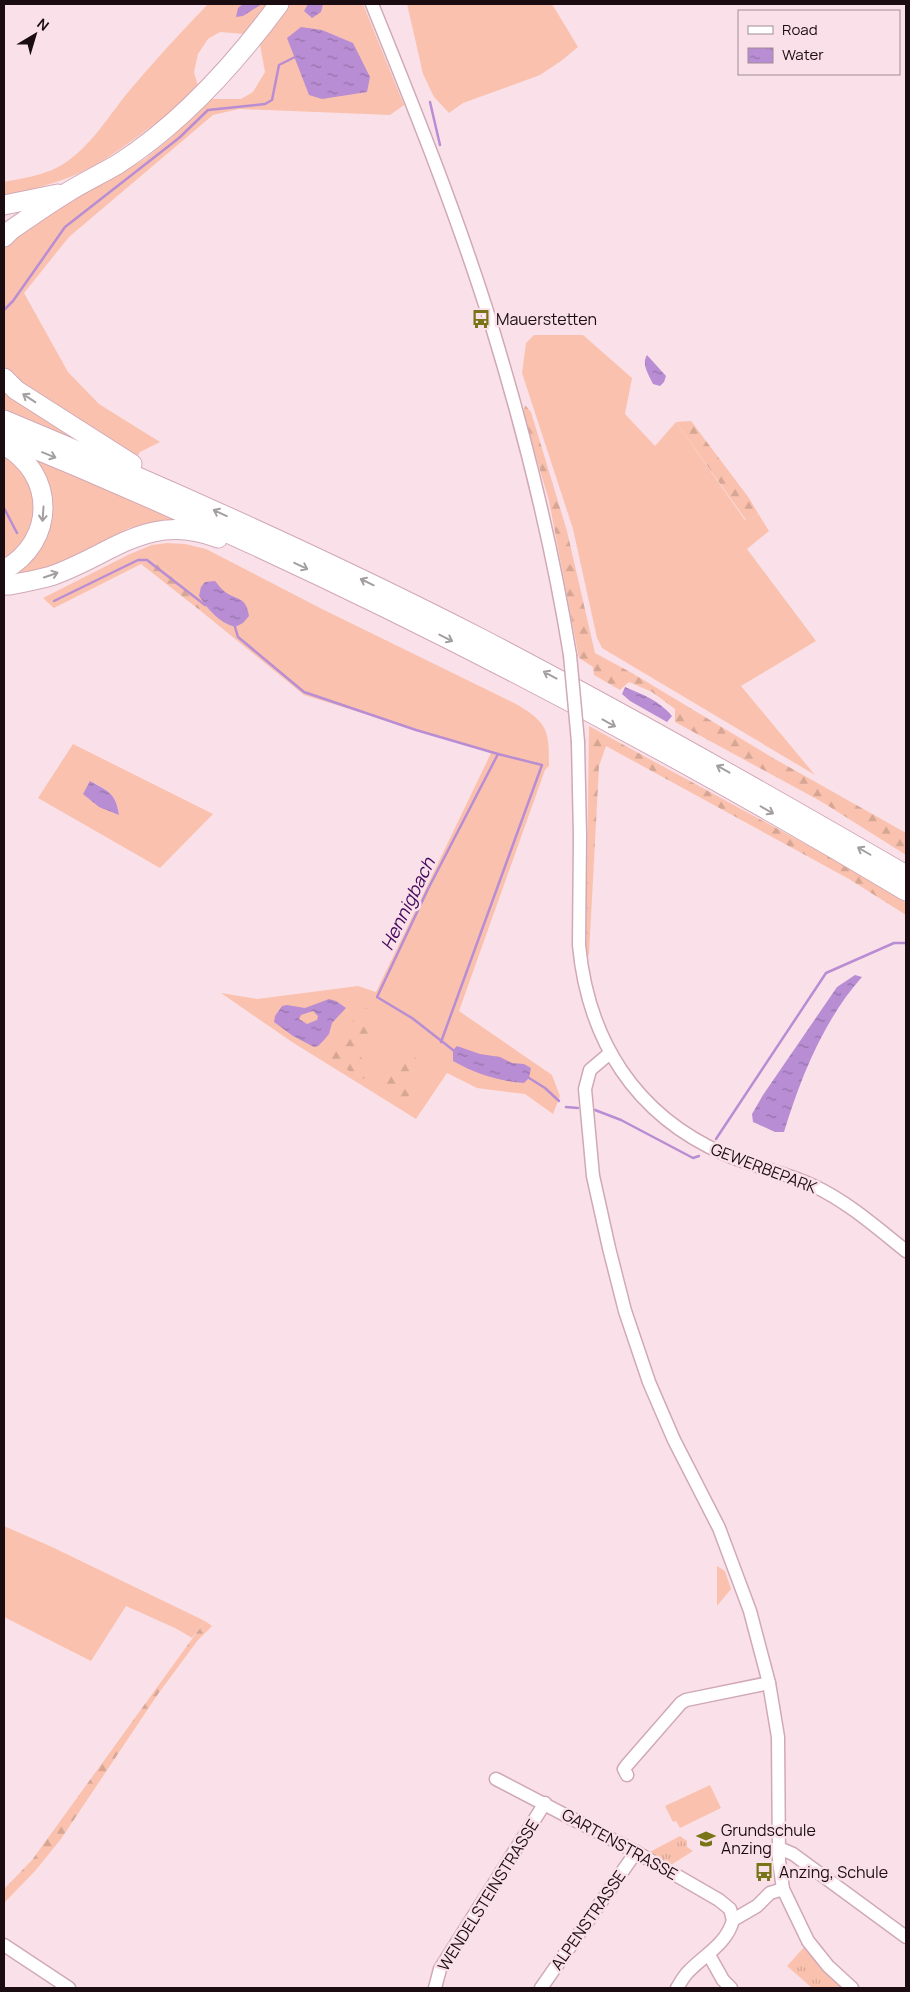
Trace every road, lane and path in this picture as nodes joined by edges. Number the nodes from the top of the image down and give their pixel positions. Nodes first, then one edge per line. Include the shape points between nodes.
1 (279, 4) edge
2 (372, 4) edge
3 (67, 192) junction
4 (4, 205) edge
5 (4, 220) edge
6 (4, 237) edge
7 (4, 378) edge
8 (4, 420) edge
9 (4, 436) edge
10 (4, 445) edge
11 (188, 498) junction
12 (257, 546) junction
13 (4, 570) edge
14 (4, 585) edge
15 (906, 875) edge
16 (906, 891) edge
17 (610, 1054) junction
18 (906, 1251) edge
19 (769, 1682) junction
20 (626, 1775) dead end
21 (496, 1779) dead end
22 (545, 1803) junction
23 (779, 1848) junction
24 (636, 1852) junction
25 (783, 1890) junction
26 (733, 1920) junction
27 (906, 1937) edge
28 (4, 1944) edge
29 (709, 1955) junction
30 (70, 1988) edge
31 (435, 1988) edge
32 (541, 1988) edge
33 (677, 1988) edge
34 (731, 1988) edge
35 (852, 1988) edge

1 - 3 highway via 230,66 190,107 118,164
2 - 17 street, GEWERBEPARK, bridge via 433,158 492,327 552,552 570,655 578,742 579,945 589,1001
3 - 4 highway
3 - 5 highway
3 - 6 highway
11 -> 7 highway via 174,486 132,464 16,390
8 - 11 highway
9 -> 12 highway
10 -> 13 highway via 26,462 35,475 43,506 42,520 31,546 22,558
15 -> 11 highway via 736,776 568,685 411,604
14 -> 12 highway via 51,576 132,537 160,530 205,533 234,544
12 -> 16 highway via 570,702
17 - 18 street, GEWERBEPARK via 645,1100 678,1129 726,1155 815,1186 856,1212
17 - 19 street via 590,1070 585,1089 593,1176 609,1248 625,1311 649,1382 723,1537 750,1611
19 - 20 street via 694,1697 681,1703 627,1765
19 - 23 street via 778,1738
21 - 22 street, GARTENSTRASSE
22 - 24 street, GARTENSTRASSE
22 - 31 street, WENDELSTEINSTRASSE via 440,1969
23 - 25 street
23 - 27 street via 793,1854
24 - 26 street, GARTENSTRASSE via 726,1904
24 - 32 street, ALPENSTRASSE
25 - 26 street via 770,1893 757,1906
25 - 35 street via 808,1941
26 - 29 street via 725,1937
28 - 30 street
29 - 33 street via 688,1971
29 - 34 street

